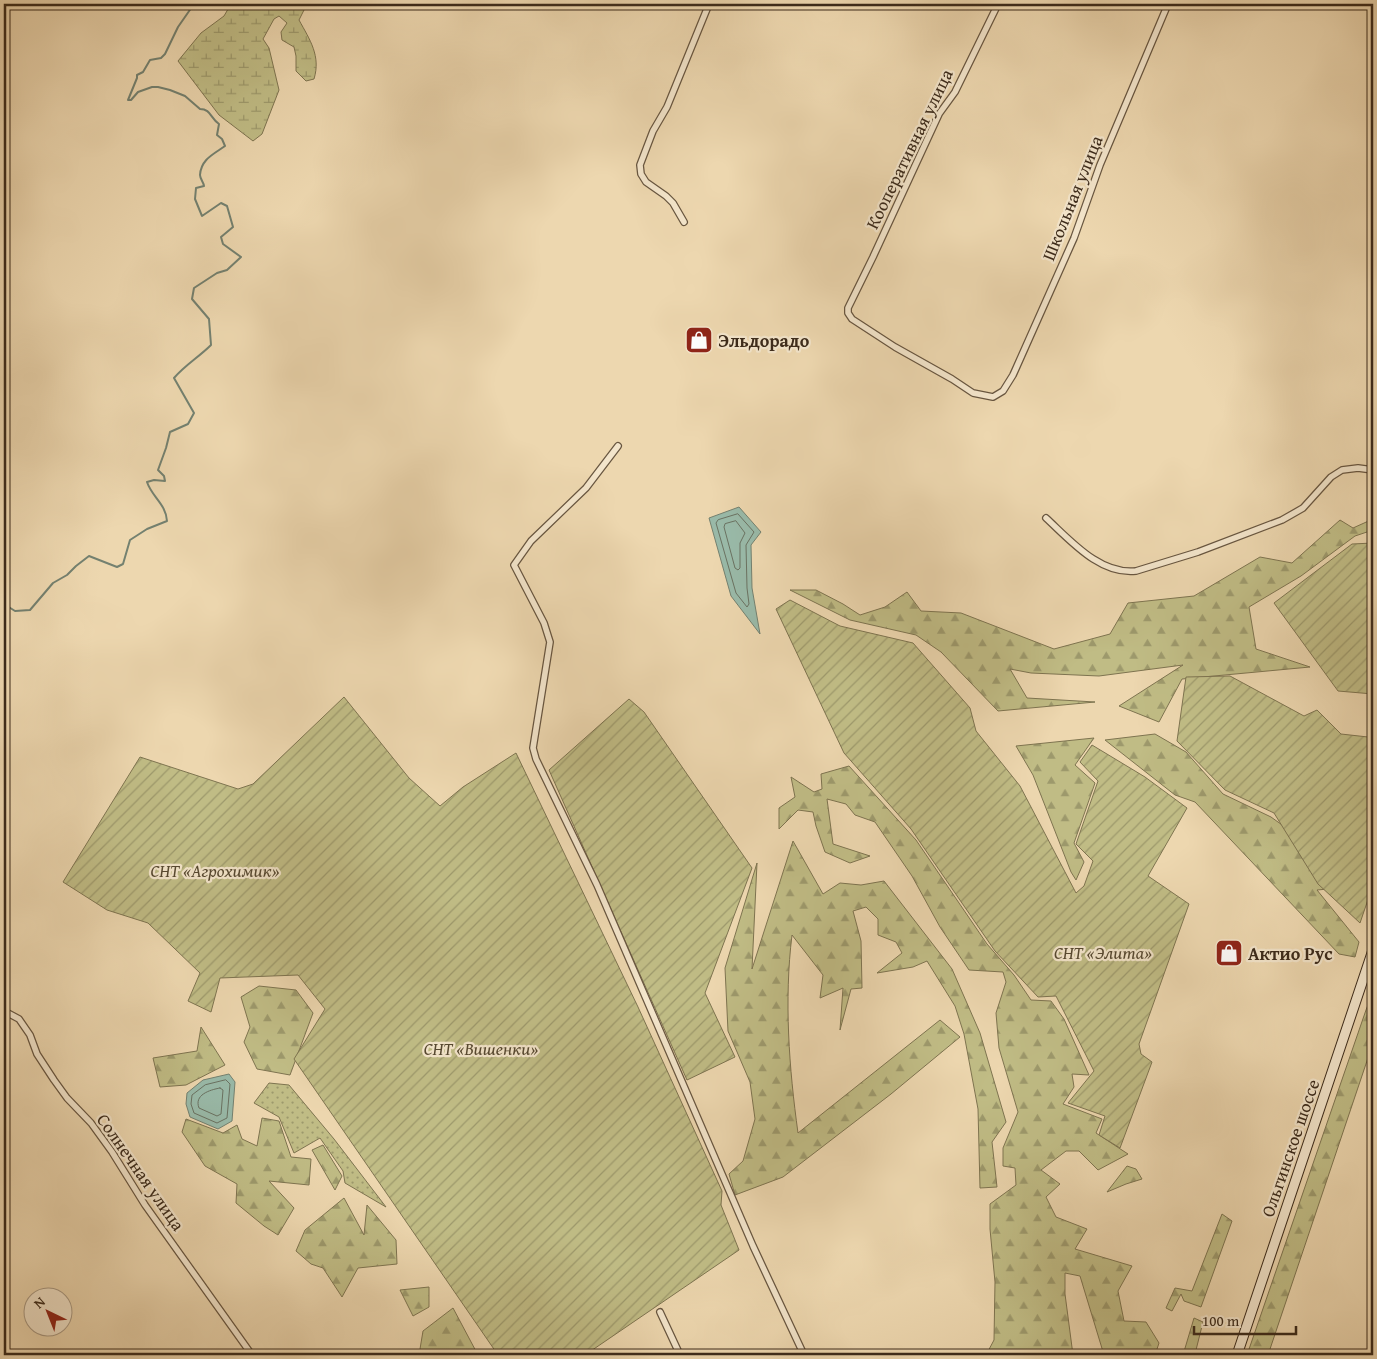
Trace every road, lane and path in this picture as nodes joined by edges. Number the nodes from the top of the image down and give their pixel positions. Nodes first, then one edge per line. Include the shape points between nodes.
1 (709, 4) edge
2 (998, 4) edge
3 (1168, 4) edge
4 (684, 222) dead end
5 (993, 396) joint
6 (618, 446) dead end
7 (1373, 470) edge
8 (1046, 518) dead end
9 (1373, 950) edge
10 (4, 1011) edge
11 (660, 1312) dead end
12 (252, 1355) edge
13 (680, 1355) edge
14 (804, 1355) edge
15 (1237, 1355) edge

1 - 4 street via 640,165 646,182 673,203
2 - 5 street, Кооперативная улица via 955,92 939,114 848,308 852,318 895,348 973,393
3 - 5 street, Школьная улица via 1100,165 1074,238 1018,366 1003,391
6 - 14 street via 586,488 531,540 514,565 544,623 550,642 533,748 541,772 598,885 752,1246
7 - 8 street via 1349,469 1337,473 1293,515 1153,567 1129,572 1091,557
9 - 15 main road, Ольгинское шоссе
10 - 12 street, Солнечная улица via 19,1019 54,1080 112,1152
11 - 13 street

